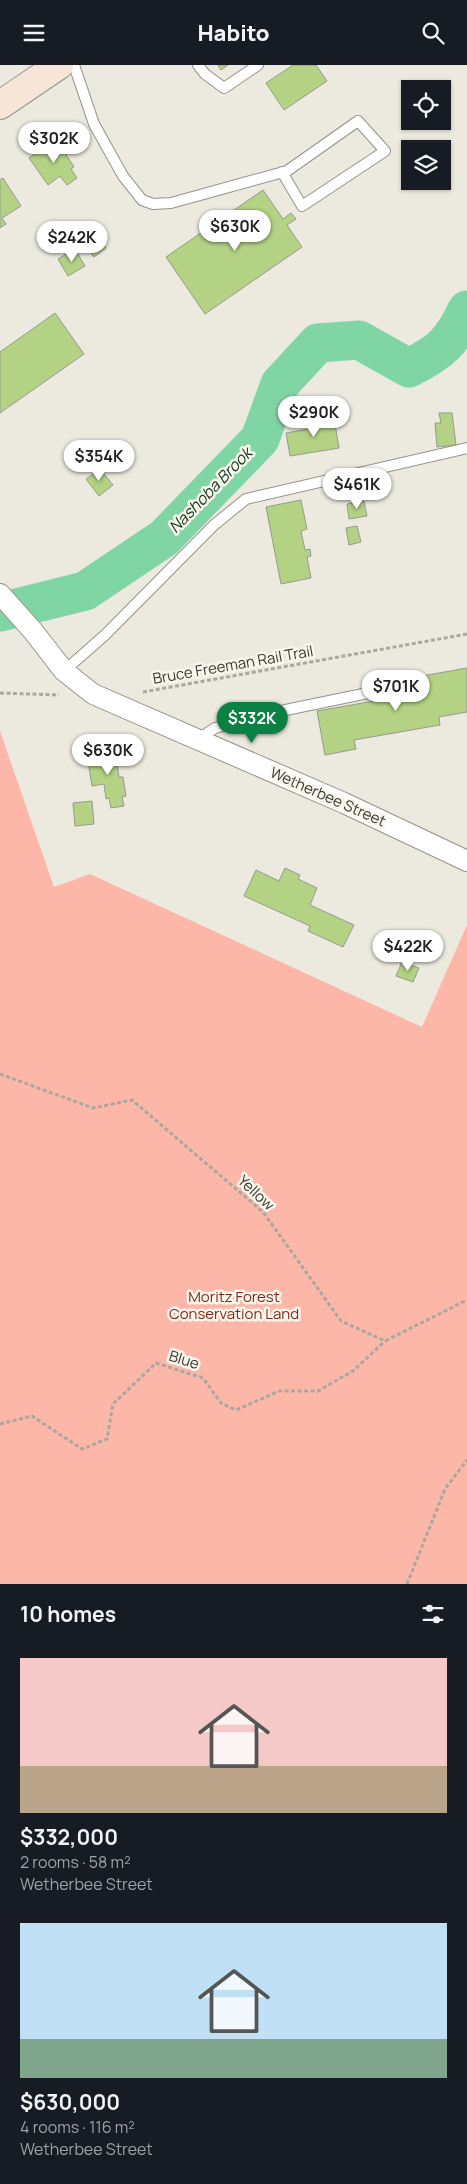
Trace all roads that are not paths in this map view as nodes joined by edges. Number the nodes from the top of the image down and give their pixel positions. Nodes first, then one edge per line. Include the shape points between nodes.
1 (59, 65) edge
2 (74, 65) edge
3 (198, 65) edge
4 (258, 65) edge
5 (3, 96) edge
6 (282, 172) junction
7 (467, 448) edge
8 (0, 594) edge
9 (64, 671) junction
10 (402, 685) dead end
11 (197, 740) junction
12 (467, 861) edge

1 - 5 main road
2 - 6 lane via 94,124 123,176 142,200 153,204 171,203
3 - 4 lane via 224,88
6 - 6 lane via 302,206 384,151 358,121
7 - 9 lane via 246,499 214,525 105,635
8 - 9 street, Wetherbee Street
9 - 11 street, Wetherbee Street via 93,694
10 - 11 lane via 271,713 215,729
11 - 12 street, Wetherbee Street via 344,803

